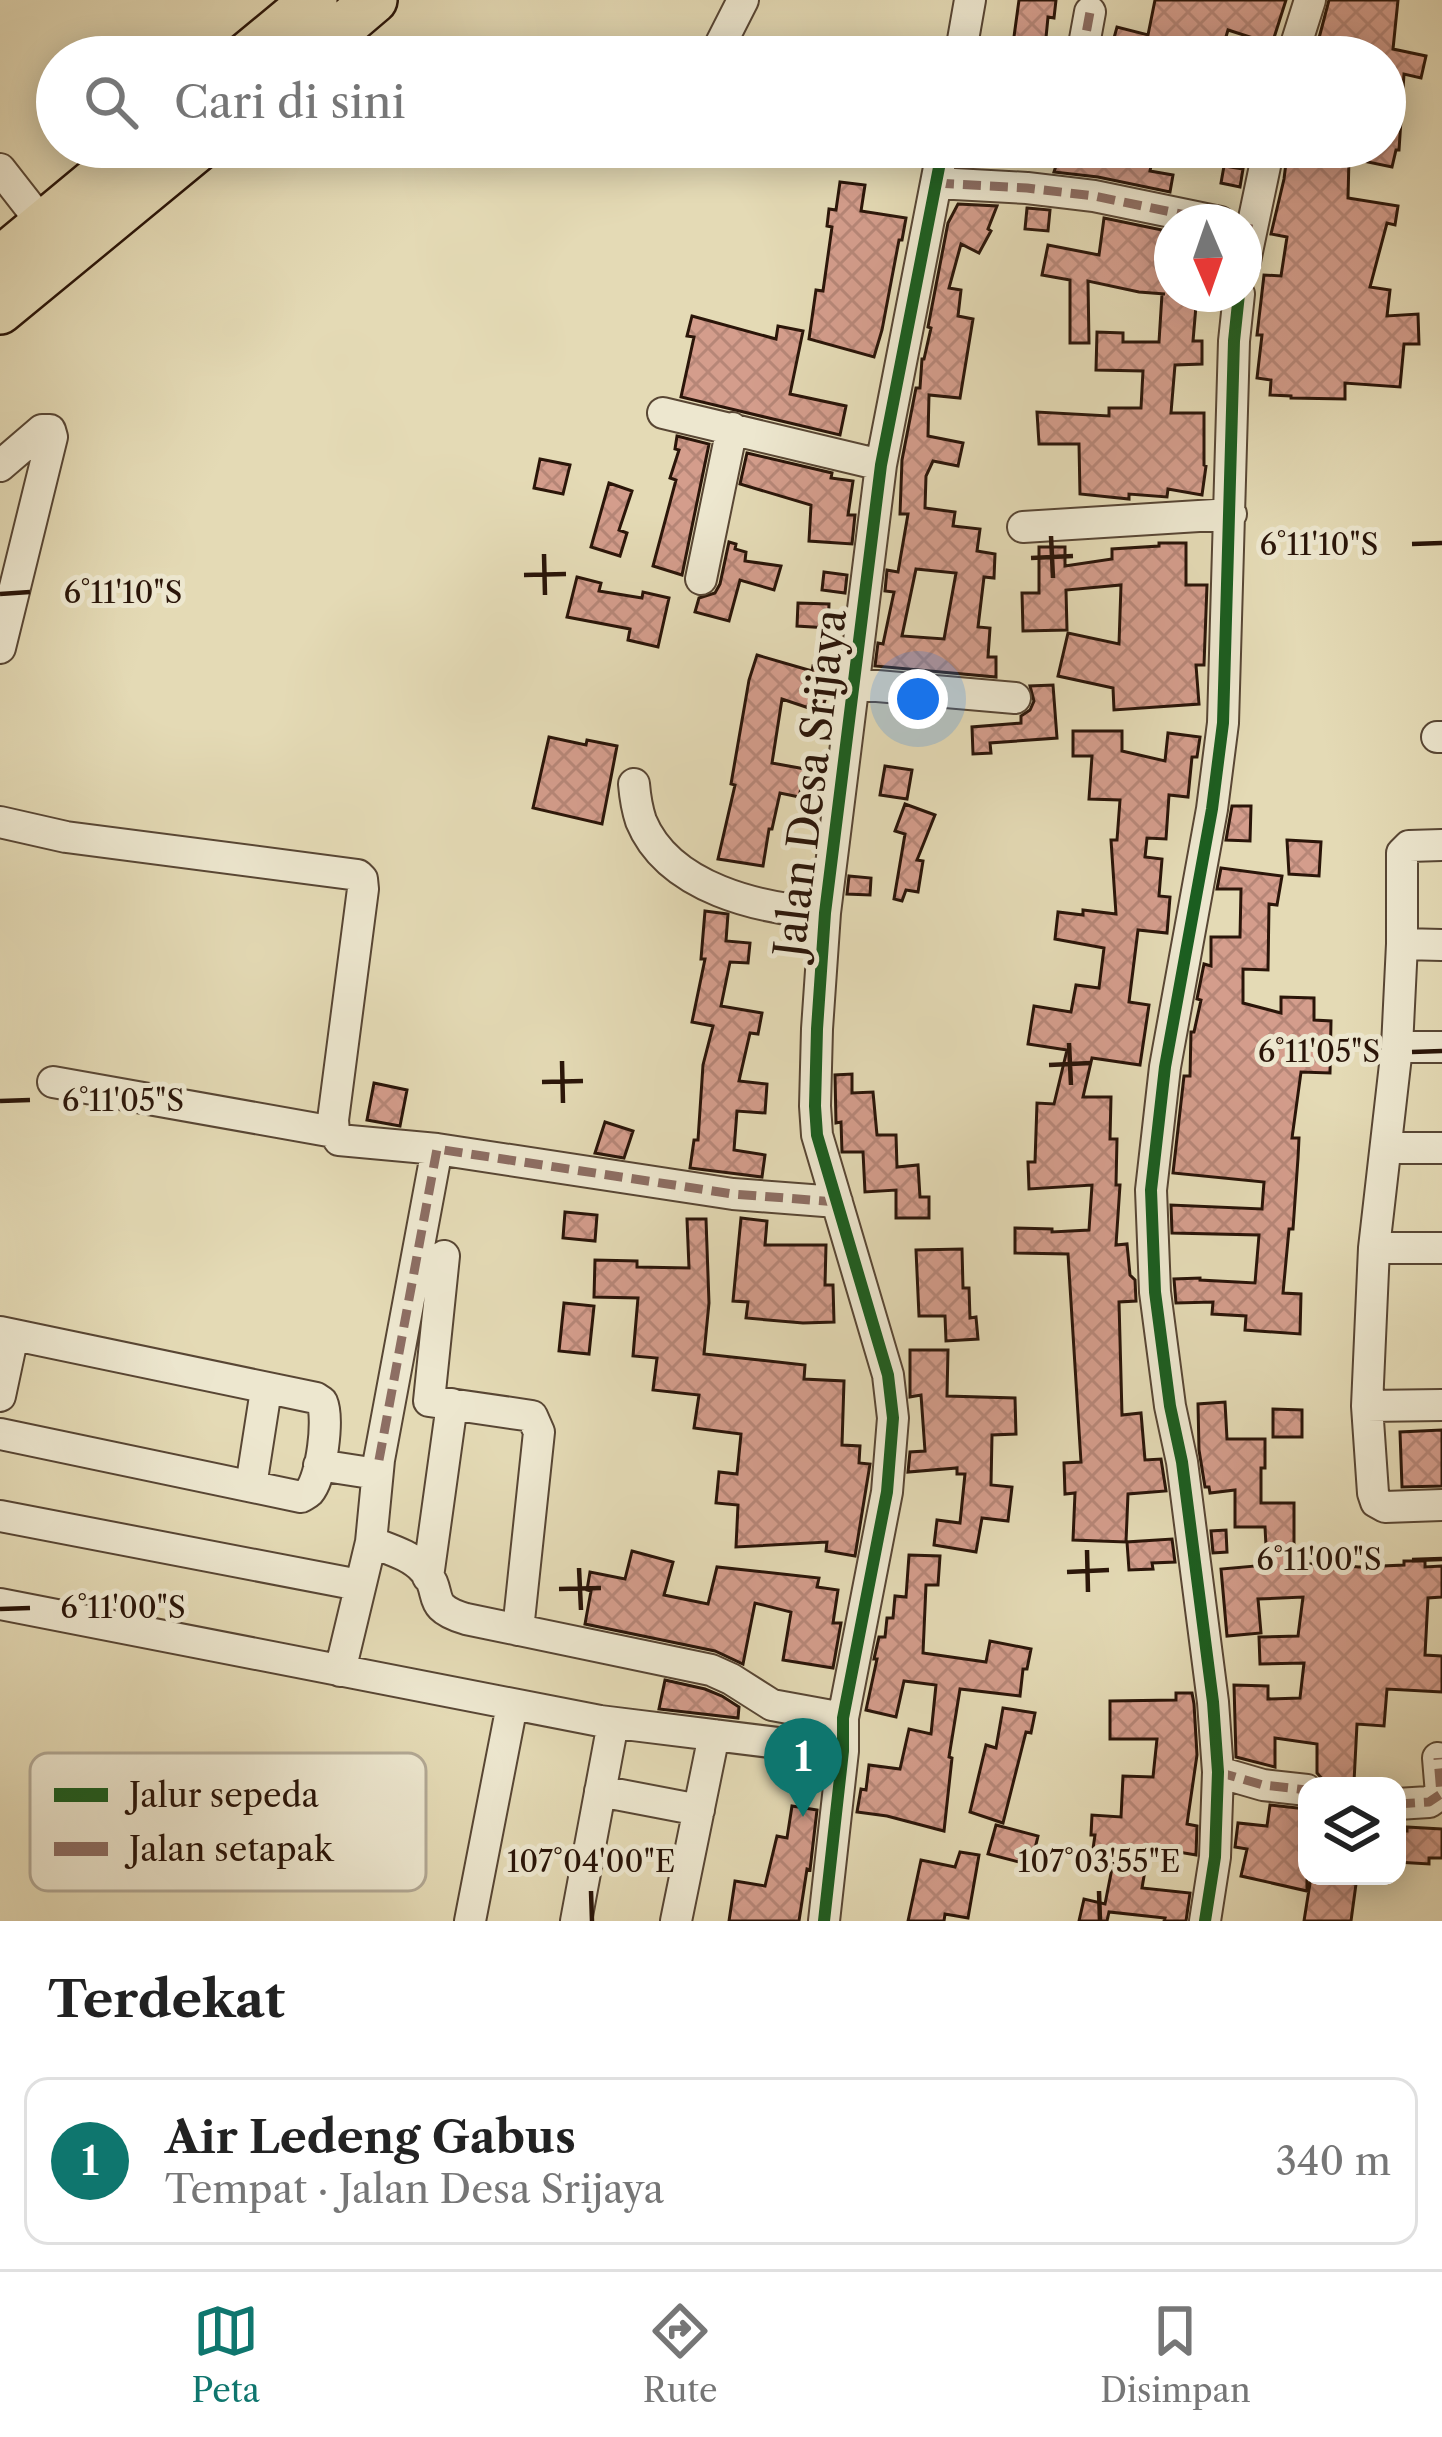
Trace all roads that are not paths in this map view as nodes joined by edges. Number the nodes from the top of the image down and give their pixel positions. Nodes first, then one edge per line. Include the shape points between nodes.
1 (314, 0) edge
2 (374, 0) edge
3 (743, 0) edge
4 (970, 0) edge
5 (1310, 0) edge
6 (1090, 12) dead end
7 (270, 36) edge
8 (332, 36) edge
9 (725, 36) edge
10 (964, 36) edge
11 (1086, 36) edge
12 (1299, 36) edge
13 (111, 168) edge
14 (174, 168) edge
15 (939, 168) edge
16 (1264, 168) edge
17 (0, 169) edge
18 (936, 183) junction
19 (1254, 204) edge
20 (1154, 208) edge
21 (43, 224) junction
22 (0, 260) edge
23 (0, 311) edge
24 (1237, 312) edge
25 (663, 412) dead end
26 (732, 428) junction
27 (881, 465) junction
28 (0, 466) edge
29 (1231, 514) junction
30 (1023, 527) dead end
31 (12, 564) edge
32 (701, 579) dead end
33 (0, 647) edge
34 (854, 684) junction
35 (1015, 698) dead end
36 (634, 784) dead end
37 (0, 822) edge
38 (1442, 845) edge
39 (825, 914) junction
40 (1402, 944) junction
41 (1442, 945) edge
42 (1397, 1047) junction
43 (1442, 1047) edge
44 (53, 1082) dead end
45 (334, 1132) junction
46 (437, 1148) junction
47 (1387, 1148) junction
48 (1442, 1148) edge
49 (837, 1202) junction
50 (1374, 1248) junction
51 (1442, 1248) edge
52 (444, 1256) dead end
53 (6, 1333) edge
54 (266, 1390) junction
55 (0, 1396) edge
56 (452, 1404) junction
57 (1442, 1405) edge
58 (1367, 1406) junction
59 (0, 1434) edge
60 (320, 1458) junction
61 (378, 1467) junction
62 (250, 1486) junction
63 (1442, 1505) edge
64 (0, 1516) edge
65 (371, 1542) junction
66 (428, 1576) junction
67 (359, 1586) junction
68 (0, 1604) edge
69 (518, 1630) junction
70 (340, 1671) junction
71 (512, 1705) junction
72 (843, 1718) junction
73 (613, 1723) junction
74 (714, 1736) junction
75 (843, 1751) junction
76 (1438, 1758) dead end
77 (1218, 1772) junction
78 (1298, 1789) edge
79 (600, 1791) junction
80 (1406, 1803) edge
81 (699, 1810) junction
82 (470, 1921) edge
83 (576, 1921) edge
84 (676, 1921) edge
85 (824, 1921) edge
86 (1205, 1921) edge

1 - 7 highway
2 - 8 highway
3 - 9 street
4 - 10 street
5 - 12 street
6 - 11 street
13 - 21 highway
14 - 23 highway
15 - 18 street, Jalan Desa Srijaya
16 - 19 street
17 - 21 street
18 - 20 street
18 - 27 street, Jalan Desa Srijaya
21 - 22 highway
24 - 29 street
25 - 26 street
26 - 27 street
26 - 32 street
27 - 34 street, Jalan Desa Srijaya
28 - 31 street via 50,430
29 - 30 street
29 - 77 street via 1220,745 1151,1190 1155,1292
31 - 33 street
34 - 35 street
34 - 39 street, Jalan Desa Srijaya
36 - 39 street via 650,838 687,873 765,907
37 - 45 street via 358,874 363,889
38 - 40 street via 1409,846 1402,854
39 - 49 street, Jalan Desa Srijaya via 815,1106
40 - 41 street
40 - 42 street
42 - 43 street
42 - 47 street
44 - 45 street
45 - 46 street via 344,1141
46 - 49 street
46 - 61 street
47 - 48 street
47 - 50 street
49 - 72 street, Jalan Desa Srijaya via 893,1418 887,1492
50 - 51 street
50 - 58 street
52 - 56 street via 429,1401
53 - 54 street
53 - 55 street
54 - 60 street via 322,1402
54 - 62 street
56 - 66 street
56 - 69 street via 537,1422
57 - 58 street
58 - 63 street via 1376,1502
59 - 62 street
60 - 61 street
60 - 62 street via 301,1497
61 - 65 street
64 - 67 street
65 - 66 street
65 - 67 street
66 - 69 street via 446,1612
67 - 70 street
68 - 70 street
69 - 72 street via 711,1670 772,1705
70 - 71 street
71 - 73 street
71 - 82 street
72 - 75 street, Jalan Desa Srijaya
73 - 74 street
73 - 79 street
74 - 75 street
74 - 81 street
75 - 85 street, Jalan Desa Srijaya
76 - 80 street via 1442,1794
77 - 78 street
77 - 86 street
79 - 81 street
79 - 83 street
81 - 84 street

